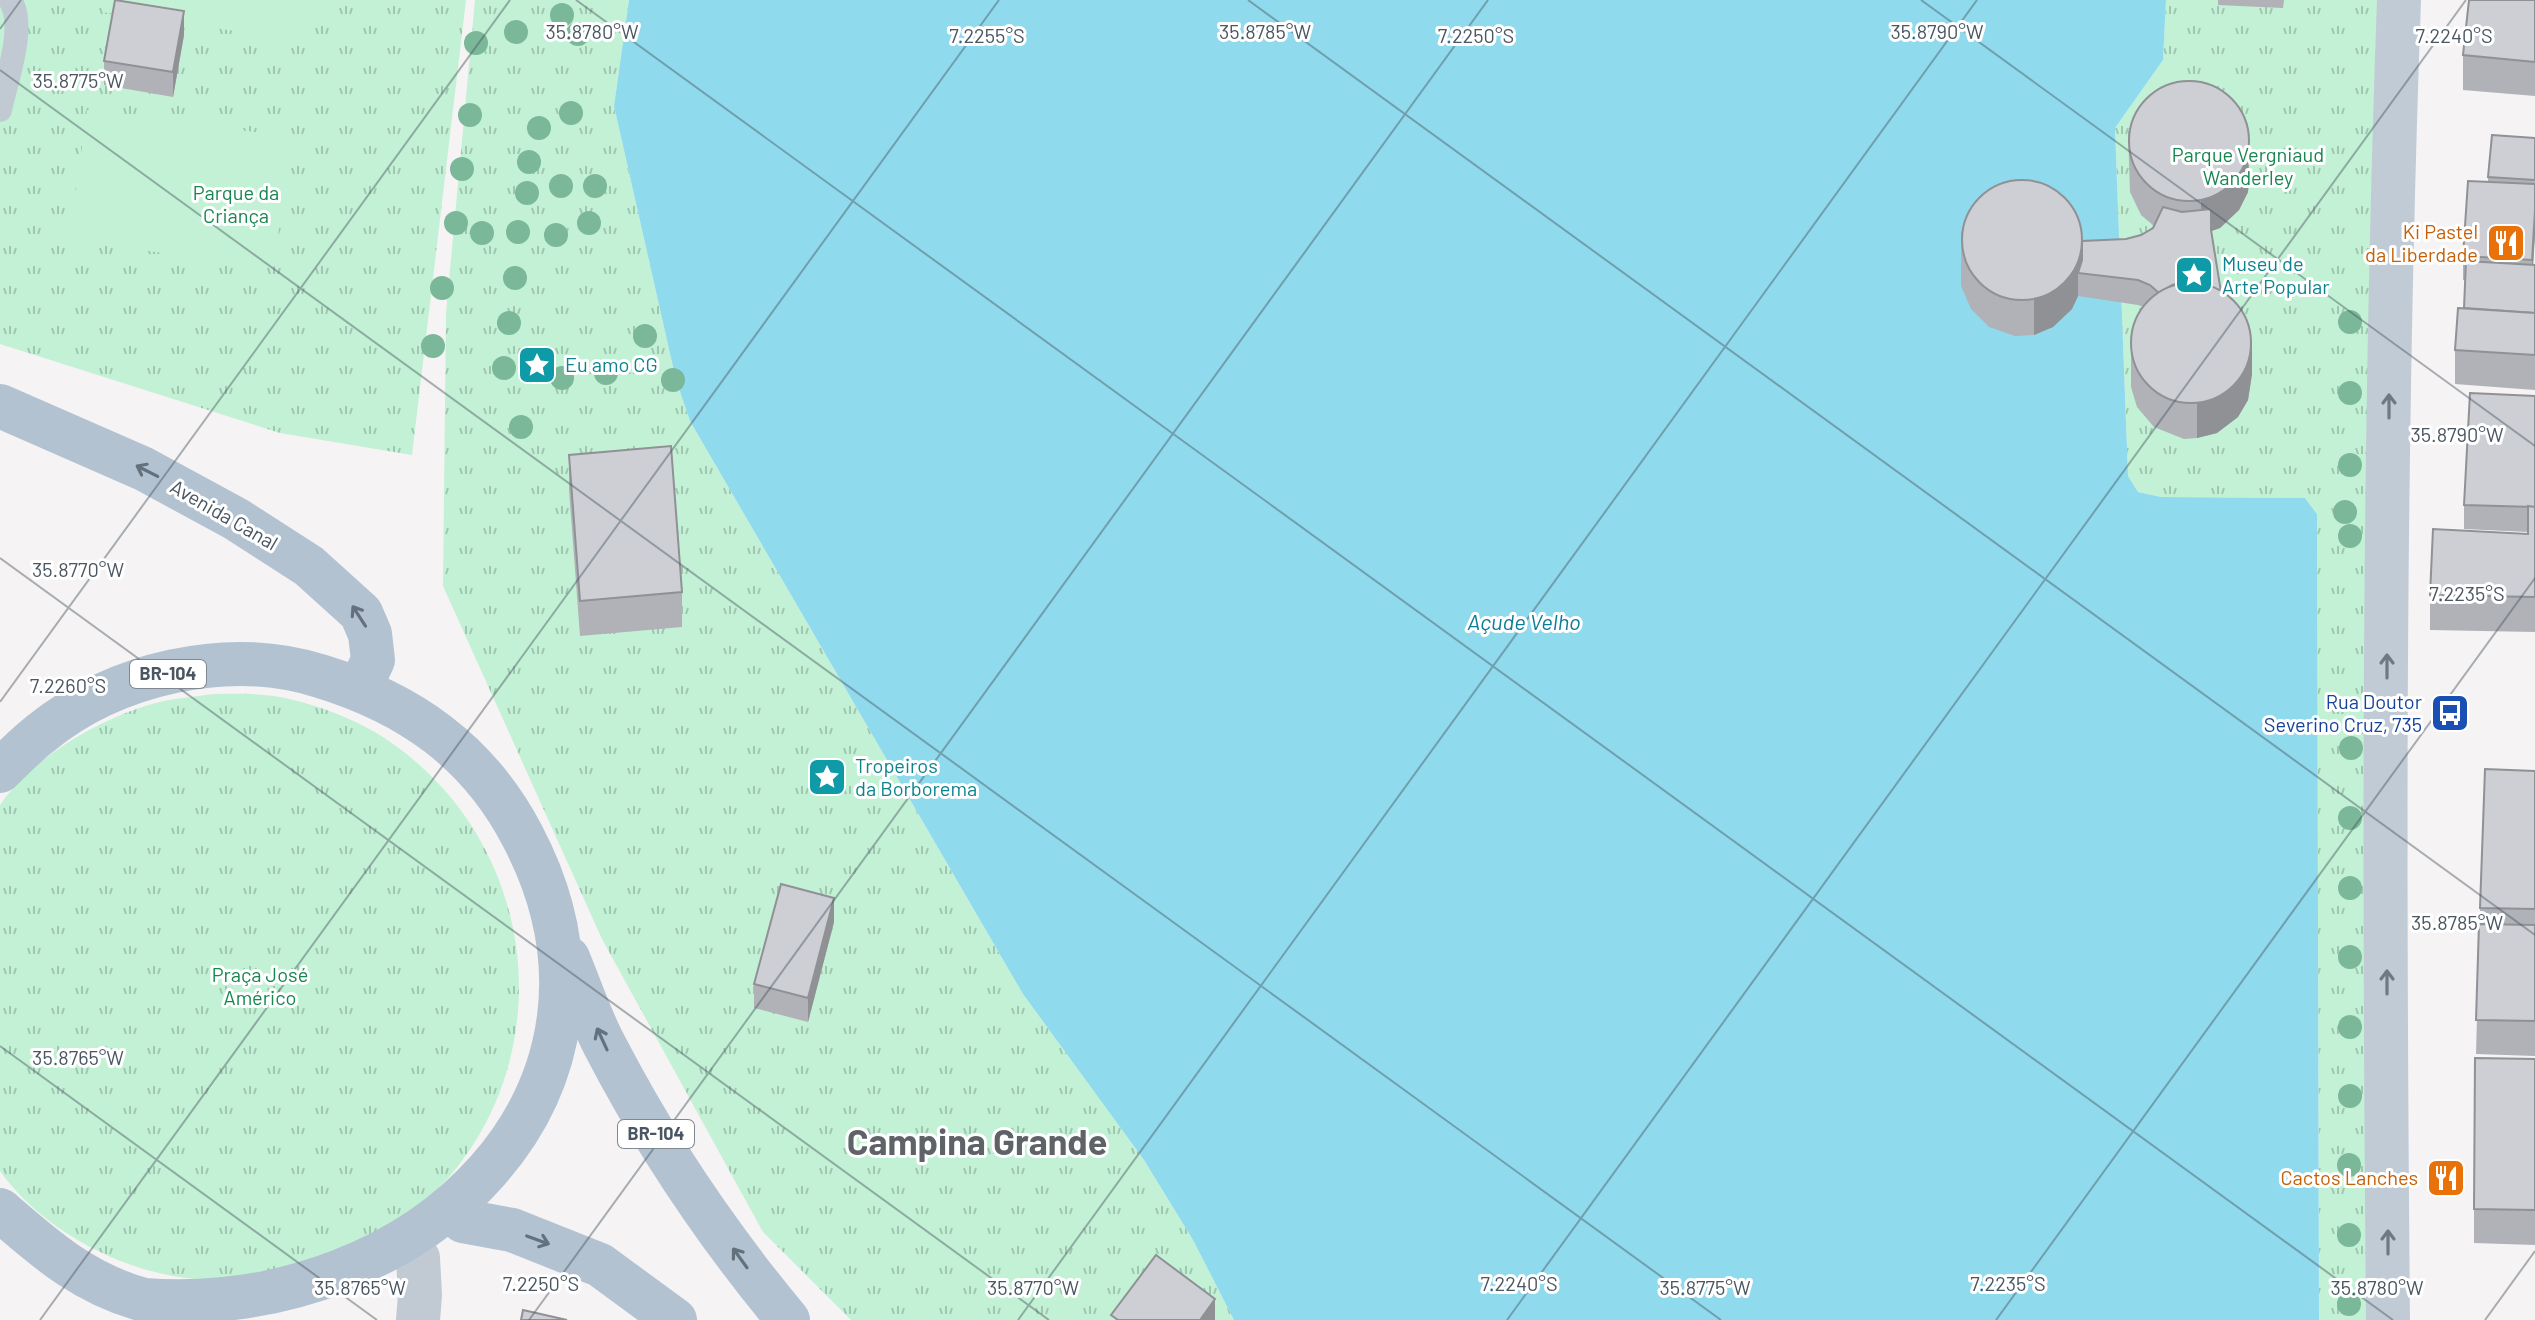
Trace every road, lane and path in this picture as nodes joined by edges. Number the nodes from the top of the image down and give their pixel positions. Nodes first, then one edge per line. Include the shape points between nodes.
1 (10, 0) edge
2 (2399, 0) edge
3 (0, 110) edge
4 (0, 406) edge
5 (360, 688) junction
6 (0, 771) edge
7 (557, 930) junction
8 (0, 1210) edge
9 (463, 1221) junction
10 (0, 1242) edge
11 (54, 1258) junction
12 (418, 1258) junction
13 (151, 1310) edge
14 (418, 1320) edge
15 (675, 1320) edge
16 (788, 1320) edge
17 (2388, 1320) edge

1 - 3 lane via 18,29
17 -> 2 main road via 2390,310
5 -> 4 main road, Avenida Canal via 373,660 370,634 361,613 309,566 144,469
5 - 6 main road, BR-104 via 307,671 251,664 141,680 89,702 42,732
5 - 7 main road, BR-104 via 415,716 462,753 506,805 538,865
7 - 9 main road, BR-104 via 562,994 544,1087 504,1173
16 -> 7 main road, BR-104 via 649,1123 603,1042
8 - 11 main road, BR-104
9 - 12 main road, BR-104
9 -> 15 main road via 512,1230 600,1265
10 - 11 main road
11 - 13 main road, BR-104
12 - 13 main road, BR-104 via 367,1286 312,1305 255,1313
12 - 14 street

